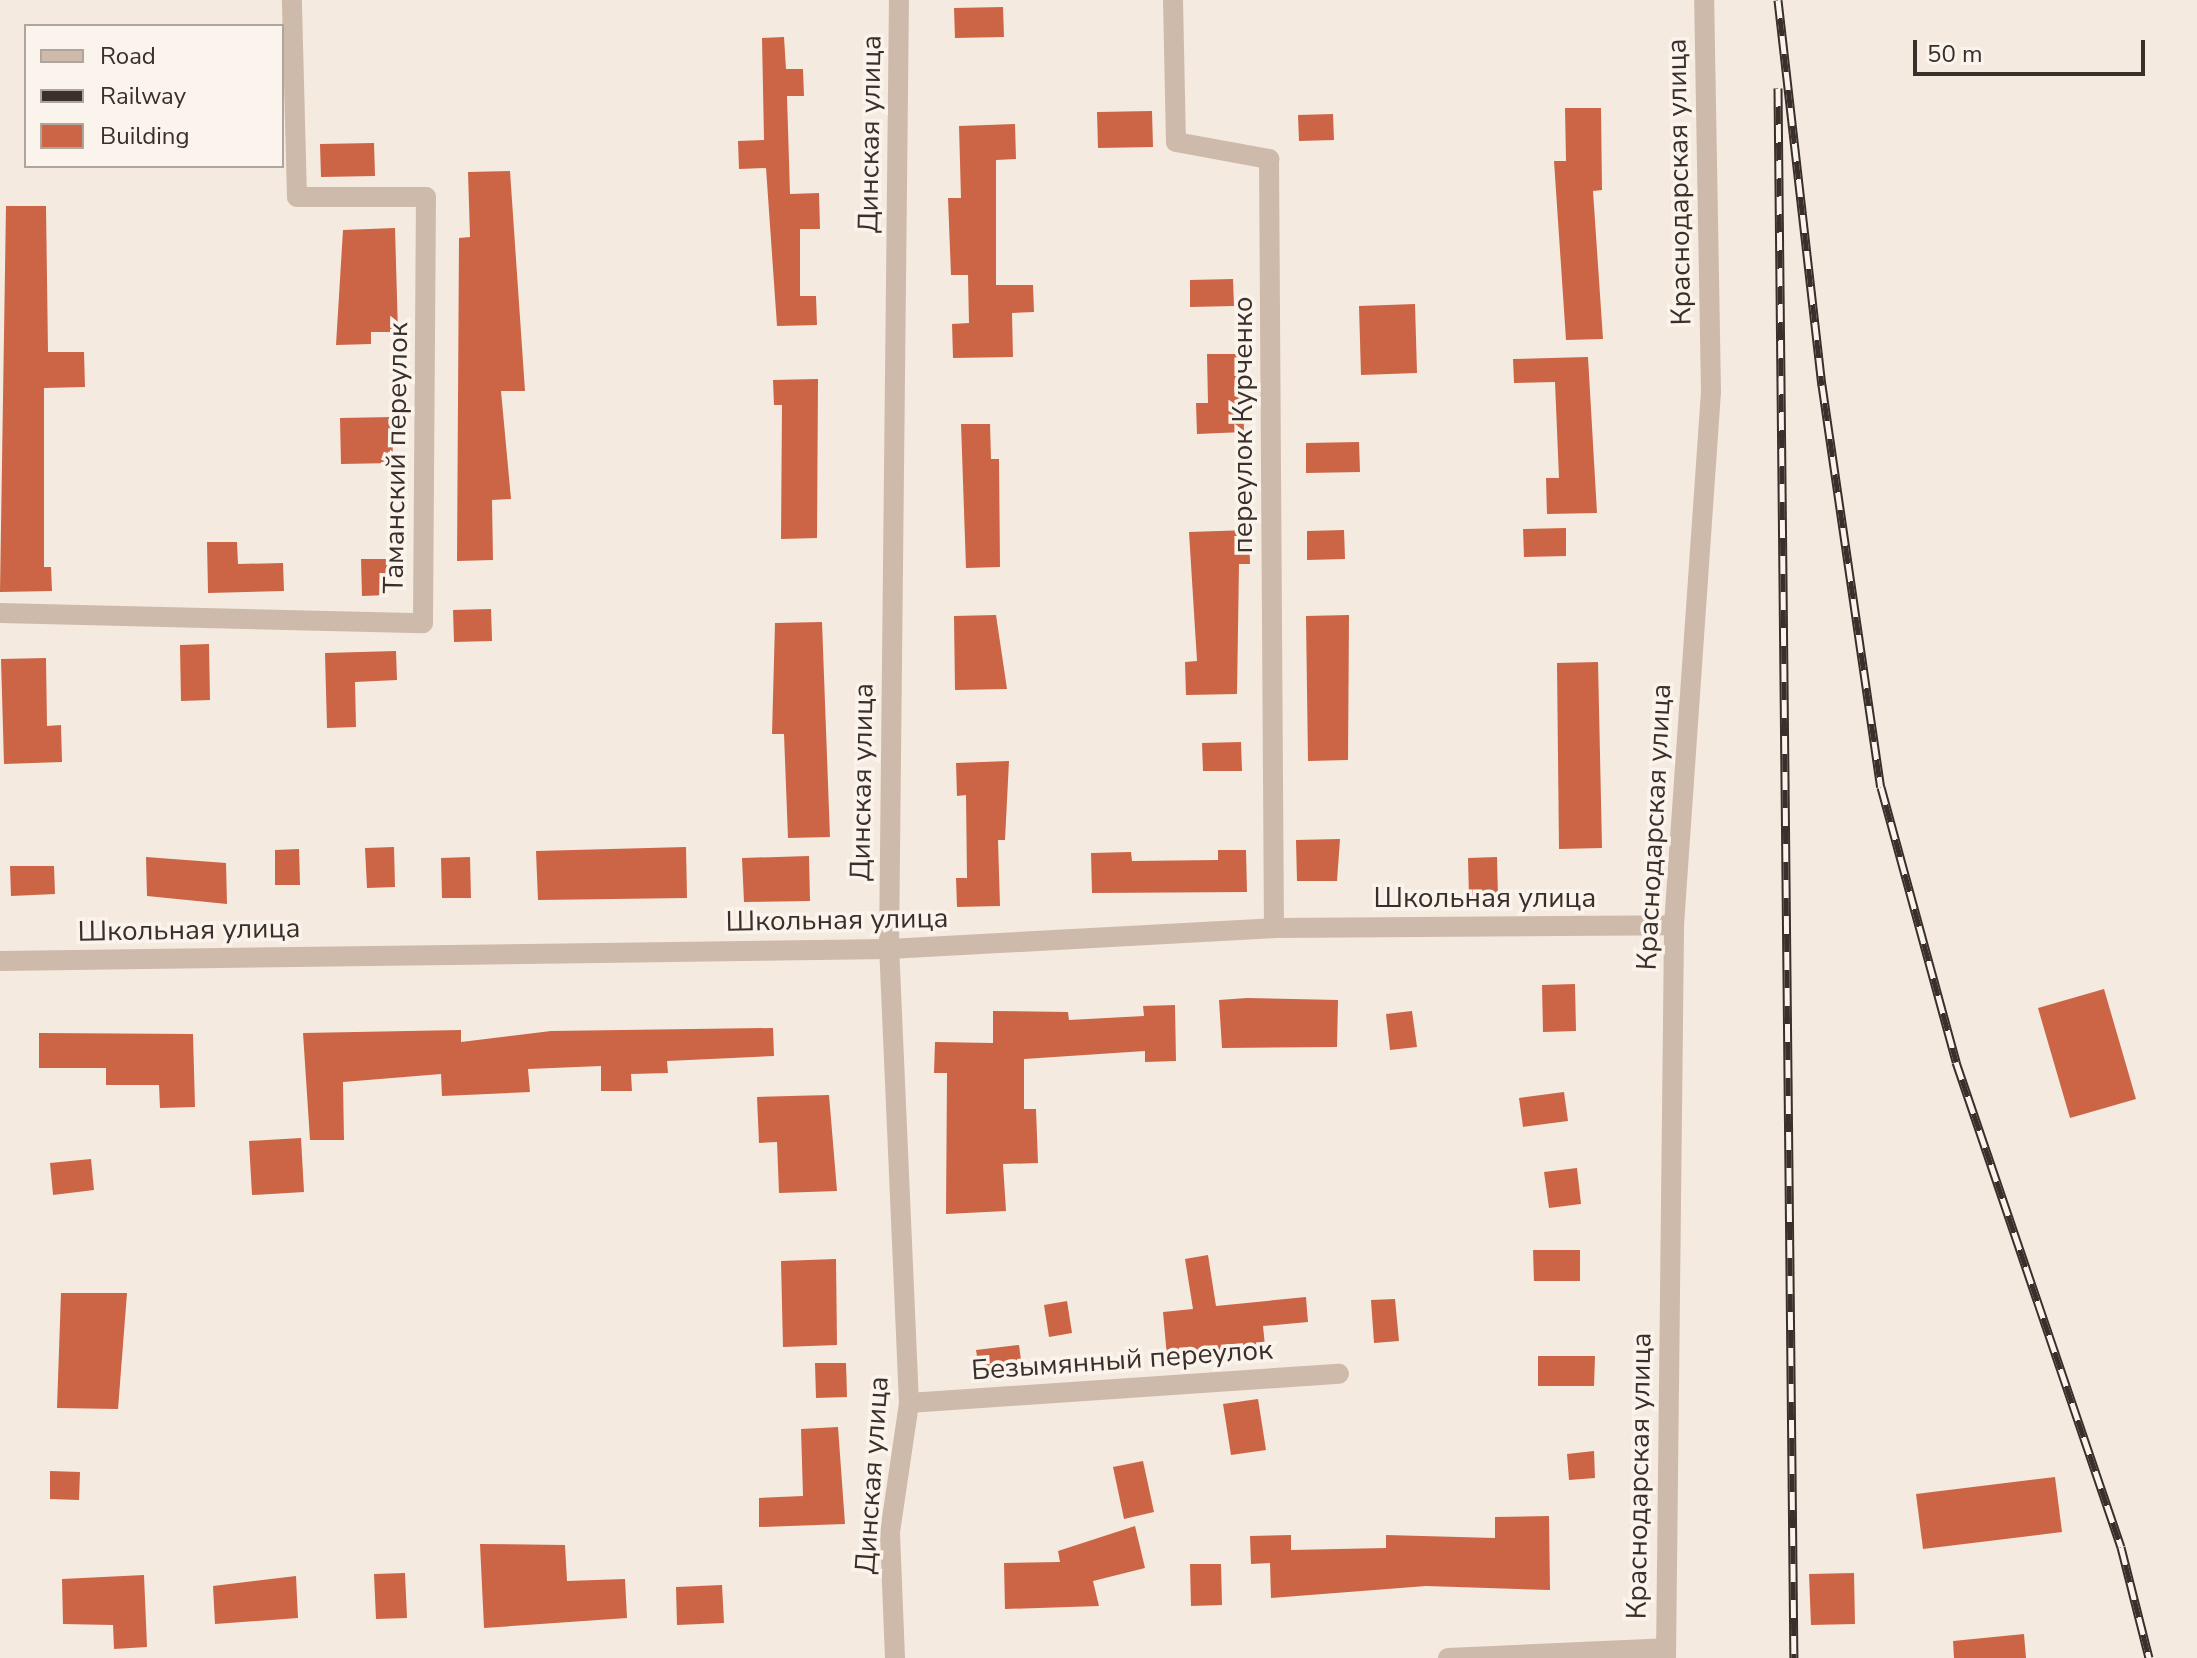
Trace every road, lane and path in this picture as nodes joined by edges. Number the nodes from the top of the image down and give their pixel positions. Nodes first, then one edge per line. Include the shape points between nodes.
1 (292, 0) edge
2 (899, 0) edge
3 (1173, 0) edge
4 (1704, 0) edge
5 (0, 613) edge
6 (1674, 925) junction
7 (1274, 928) junction
8 (889, 949) junction
9 (0, 961) edge
10 (1339, 1374) dead end
11 (909, 1403) junction
12 (1665, 1653) edge
13 (895, 1658) edge
14 (1448, 1658) edge

1 - 5 street, Таманский переулок via 297,197 426,197 423,623
2 - 8 street, Динская улица
3 - 7 street, переулок Курченко via 1176,142 1269,159
4 - 6 street, Краснодарская улица via 1711,392
6 - 7 street, Школьная улица
6 - 12 street, Краснодарская улица
7 - 8 street, Школьная улица
8 - 9 street, Школьная улица
8 - 11 street, Динская улица
10 - 11 street, Безымянный переулок
11 - 13 street, Динская улица via 890,1532
12 - 14 street

